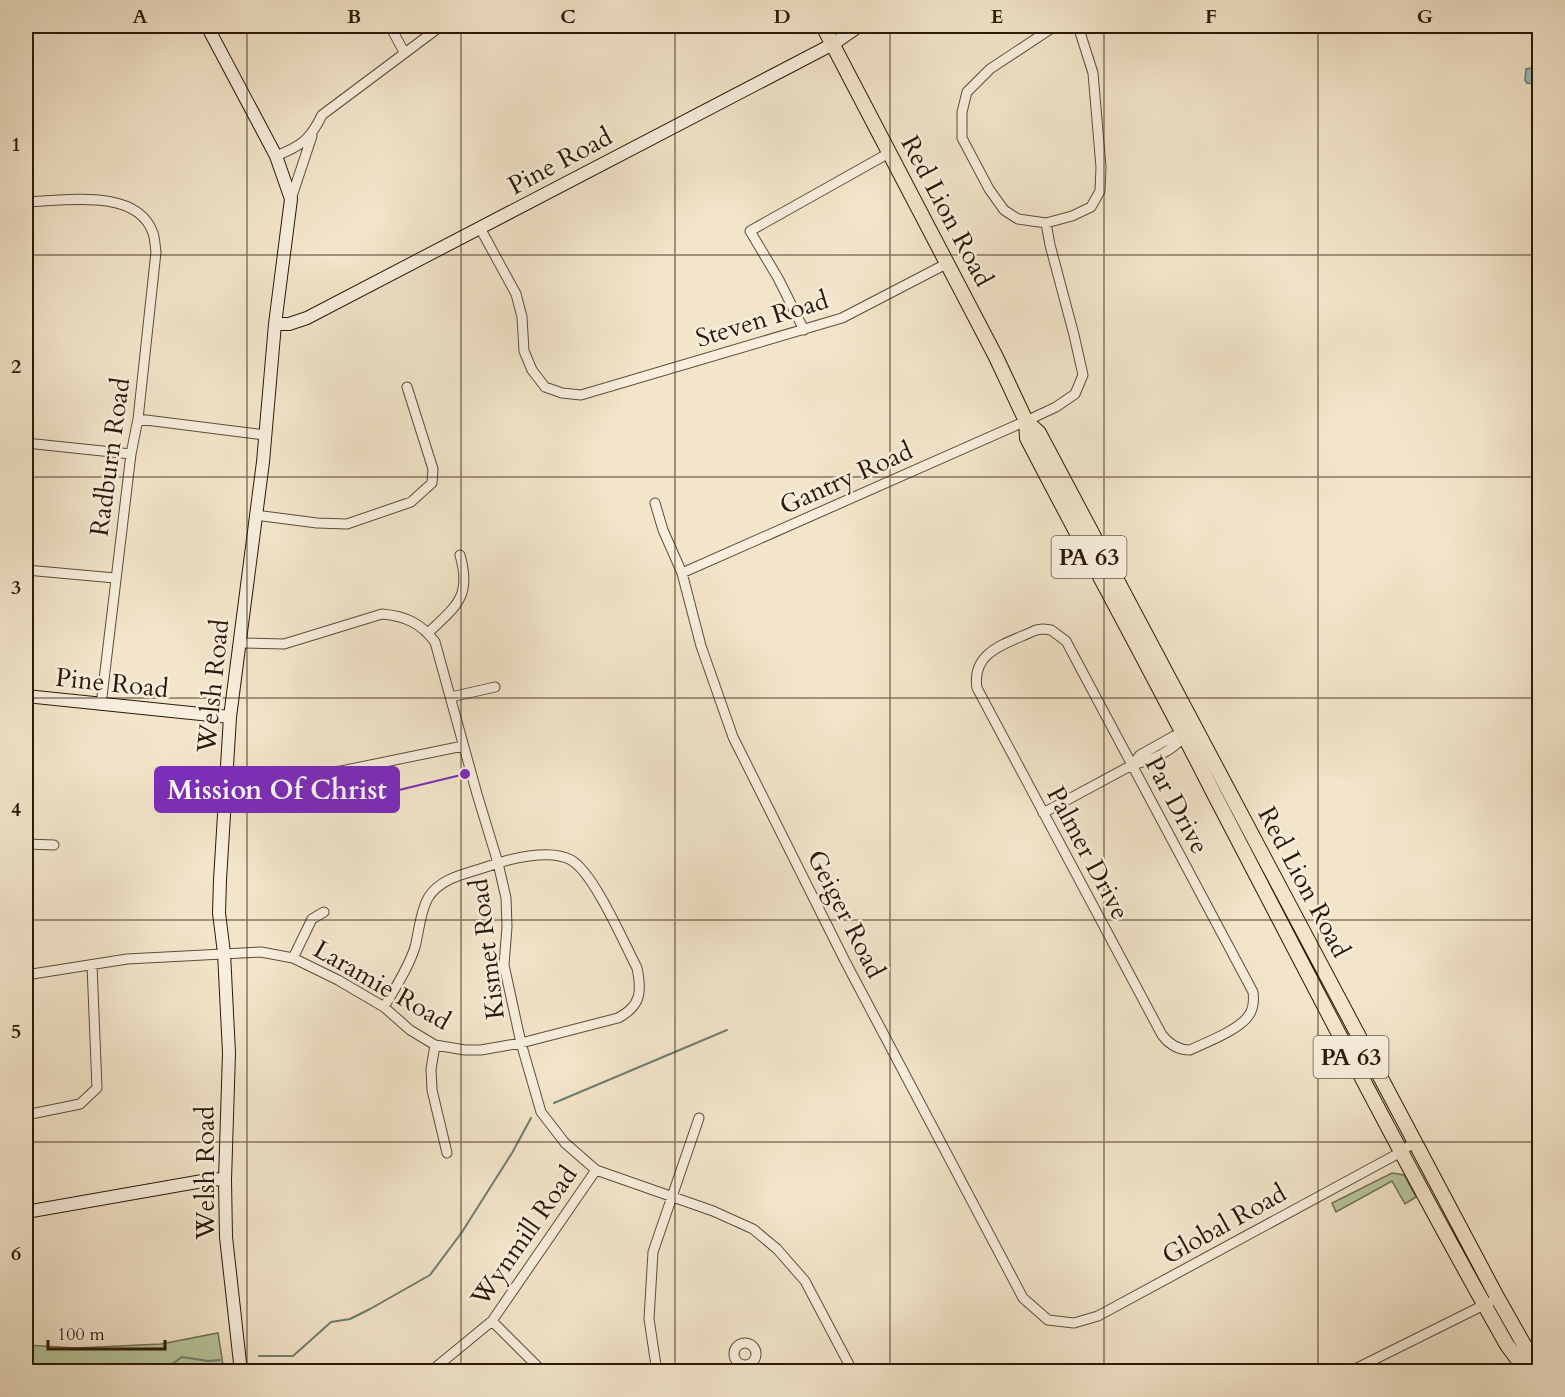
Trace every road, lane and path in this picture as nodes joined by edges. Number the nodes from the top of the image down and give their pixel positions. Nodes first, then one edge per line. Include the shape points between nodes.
1 (207, 26) edge
2 (390, 26) edge
3 (441, 26) edge
4 (823, 26) edge
5 (859, 26) edge
6 (1055, 26) edge
7 (1078, 26) edge
8 (833, 44) junction
9 (404, 52) junction
10 (313, 133) junction
11 (889, 153) junction
12 (276, 156) junction
13 (291, 199) junction
14 (26, 202) edge
15 (1046, 223) junction
16 (480, 228) junction
17 (946, 264) junction
18 (276, 324) junction
19 (804, 330) junction
20 (407, 387) dead end
21 (138, 419) junction
22 (1026, 421) junction
23 (265, 435) junction
24 (26, 443) edge
25 (131, 454) junction
26 (656, 503) dead end
27 (255, 515) junction
28 (460, 555) dead end
29 (26, 570) edge
30 (682, 573) junction
31 (115, 578) junction
32 (1052, 630) joint
33 (428, 633) junction
34 (241, 643) junction
35 (495, 687) dead end
36 (26, 696) edge
37 (451, 697) junction
38 (101, 705) junction
39 (230, 717) junction
40 (1191, 733) junction
41 (463, 746) junction
42 (1132, 765) junction
43 (331, 772) dead end
44 (1043, 813) junction
45 (26, 844) edge
46 (54, 845) dead end
47 (498, 863) junction
48 (324, 912) dead end
49 (224, 953) junction
50 (292, 958) junction
51 (92, 965) junction
52 (26, 975) edge
53 (384, 1007) junction
54 (521, 1043) junction
55 (435, 1045) junction
56 (1177, 1047) joint
57 (26, 1115) edge
58 (699, 1118) dead end
59 (1414, 1142) junction
60 (1401, 1152) junction
61 (447, 1153) dead end
62 (596, 1170) junction
63 (225, 1180) junction
64 (672, 1195) junction
65 (26, 1212) edge
66 (1491, 1302) junction
67 (1048, 1320) joint
68 (492, 1321) junction
69 (754, 1360) dead end
70 (1539, 1366) edge
71 (241, 1371) edge
72 (433, 1371) edge
73 (543, 1371) edge
74 (657, 1371) edge
75 (759, 1371) edge
76 (853, 1371) edge
77 (1349, 1371) edge
78 (1527, 1371) edge

1 - 12 main road, Welsh Road
2 - 9 street
3 - 9 street
4 - 8 main road, Red Lion Road / PA 63
5 - 8 main road, Pine Road
6 - 15 street via 990,69 967,92 962,112 962,138 988,189 1004,210 1018,219
7 - 15 street via 1093,73 1100,190 1090,207
8 - 11 main road, Red Lion Road / PA 63
8 - 16 main road, Pine Road
9 - 10 street via 322,115
10 - 12 street
10 - 13 street
11 - 17 main road, Red Lion Road / PA 63
11 - 19 street via 750,231
12 - 13 main road, Welsh Road
13 - 18 main road, Welsh Road
14 - 21 street, Radburn Road via 119,202 143,217 153,233 156,252
15 - 22 street, Gantry Road via 1083,375 1075,394
16 - 18 main road, Pine Road via 307,318
16 - 19 street, Steven Road via 516,294 524,351 532,370 545,387 562,393 581,395
17 - 19 street, Steven Road via 842,318
17 - 22 main road, Red Lion Road / PA 63
18 - 23 main road, Welsh Road
20 - 27 street via 433,469 432,483 411,502 347,524
21 - 23 street
21 - 25 street, Radburn Road
22 - 30 street, Gantry Road
22 - 40 main road, Red Lion Road / PA 63 via 1027,438
23 - 27 main road, Welsh Road
24 - 25 street
25 - 31 street, Radburn Road
26 - 30 street, Geiger Road
27 - 34 main road, Welsh Road
28 - 33 street via 464,590 455,607
29 - 31 street
30 - 67 street, Geiger Road via 701,646 733,737 845,961 1023,1298
31 - 38 street, Radburn Road
32 - 42 street, Par Drive via 1066,642
32 - 44 street, Palmer Drive via 1036,630 988,653 976,671 977,688
33 - 34 street via 413,621 382,614 284,644
33 - 37 street, Kismet Road via 435,642
34 - 39 main road, Welsh Road
35 - 37 street
36 - 38 main road, Pine Road
37 - 41 street, Kismet Road
38 - 39 main road, Pine Road
39 - 49 main road, Welsh Road via 219,913
40 - 42 street via 1145,762
40 - 59 main road, Red Lion Road / PA 63
40 - 60 main road, Red Lion Road / PA 63
41 - 43 street
41 - 47 street, Kismet Road
42 - 44 street
42 - 56 street, Par Drive via 1253,992 1253,1006 1243,1022 1190,1050
44 - 56 street, Palmer Drive via 1162,1035
45 - 46 street
47 - 53 street via 438,885 427,899 406,970
47 - 54 street, Kismet Road via 506,898 504,965
47 - 54 street, Laramie Road via 541,855 571,860 589,877 637,968 640,984 637,1002 618,1018
48 - 50 street via 312,919
49 - 50 street, Laramie Road via 261,952
49 - 51 street, Laramie Road via 127,958
49 - 63 main road, Welsh Road via 229,1053
50 - 53 street, Laramie Road
51 - 52 street, Laramie Road
51 - 57 street via 98,1084 80,1104
53 - 55 street, Laramie Road
54 - 55 street, Laramie Road via 481,1050
54 - 62 street, Kismet Road via 541,1112 565,1143
55 - 61 street via 432,1090
58 - 64 street
59 - 60 street, Global Road
59 - 66 main road, Red Lion Road / PA 63
60 - 66 main road, Red Lion Road / PA 63
60 - 67 street, Global Road via 1098,1316 1074,1323
62 - 64 street, Kismet Road
62 - 68 street, Wynmill Road
63 - 65 main road
63 - 71 main road, Welsh Road via 226,1237
64 - 74 street via 653,1252 650,1276 649,1319
64 - 76 street, Kismet Road via 753,1229 777,1249 805,1281
66 - 70 main road, Red Lion Road / PA 63
66 - 77 street
66 - 78 main road, Red Lion Road / PA 63 via 1508,1345
68 - 72 street, Wynmill Road
68 - 73 street
69 - 75 street

